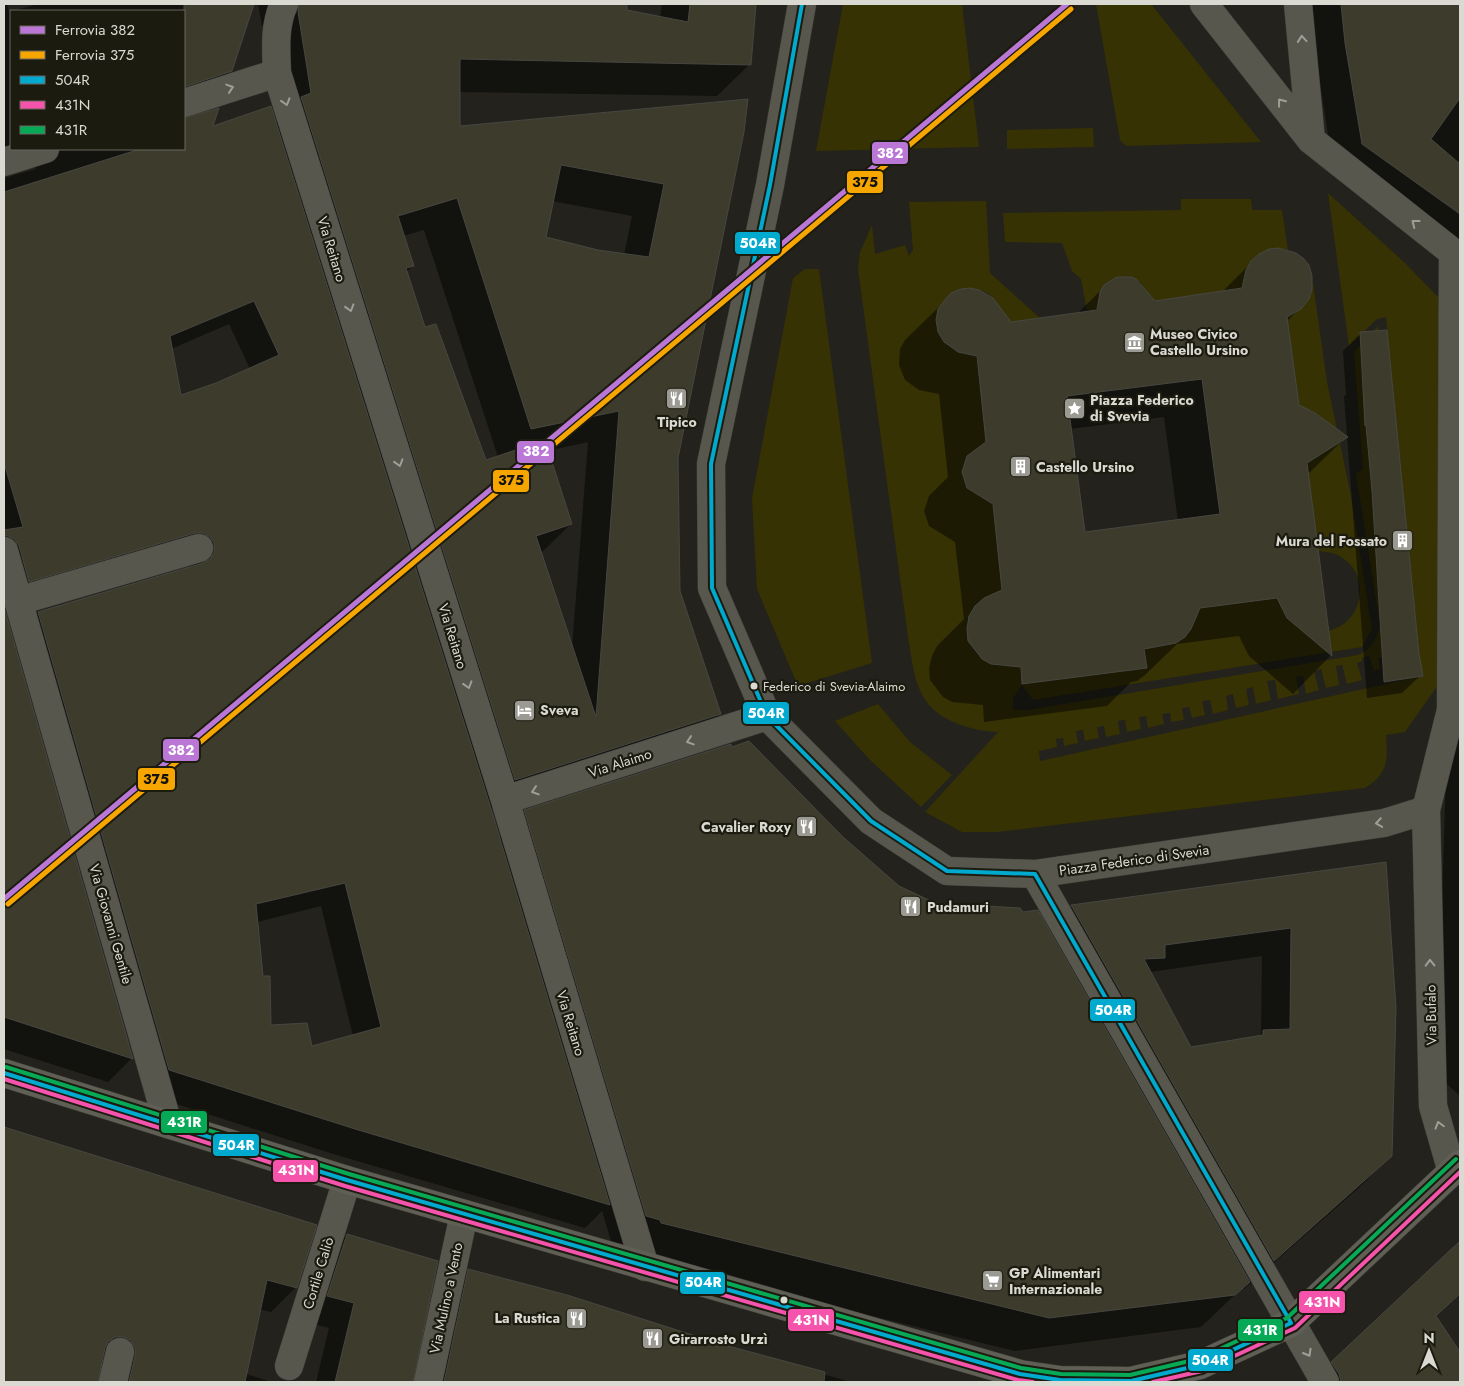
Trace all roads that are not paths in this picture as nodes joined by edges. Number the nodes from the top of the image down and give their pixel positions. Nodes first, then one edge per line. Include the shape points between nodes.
1 (284, 4) edge
2 (802, 4) edge
3 (1204, 4) edge
4 (1298, 4) edge
5 (277, 73) junction
6 (185, 103) edge
7 (1311, 140) junction
8 (42, 150) edge
9 (4, 162) edge
10 (1457, 255) edge
11 (199, 548) dead end
12 (4, 551) edge
13 (18, 601) junction
14 (1456, 714) edge
15 (767, 716) junction
16 (505, 800) junction
17 (1426, 810) junction
18 (1036, 874) junction
19 (4, 1073) edge
20 (168, 1124) junction
21 (1456, 1168) edge
22 (347, 1180) junction
23 (464, 1214) junction
24 (645, 1267) junction
25 (1291, 1323) junction
26 (120, 1352) dead end
27 (289, 1366) dead end
28 (113, 1382) edge
29 (428, 1382) edge
30 (1326, 1382) edge

1 - 5 street, Via Reitano via 276,39
2 - 15 street, Piazza Federico di Svevia via 770,185 711,464 712,588
7 -> 3 street
7 -> 4 street
6 -> 5 street
5 -> 16 street, Via Reitano
10 -> 7 street
8 - 9 street
10 - 14 street
11 - 13 street
12 - 13 street, Via Giovanni Gentile
13 - 20 street, Via Giovanni Gentile
14 - 17 street
15 -> 16 street, Via Alaimo
15 - 18 street, Piazza Federico di Svevia via 871,821 947,871
16 - 24 street, Via Reitano
17 -> 18 street, Piazza Federico di Svevia via 1384,823
21 -> 17 street, Via Bufalo via 1433,1106
18 - 25 street
19 - 20 main road
20 - 22 main road
21 - 25 main road
22 - 23 main road
22 - 27 street, Cortile Caliò
23 - 24 main road
23 - 29 street, Via Mulino a Vento
24 - 25 main road via 1020,1374 1060,1380 1131,1381 1200,1365
25 -> 30 street
26 - 28 street

